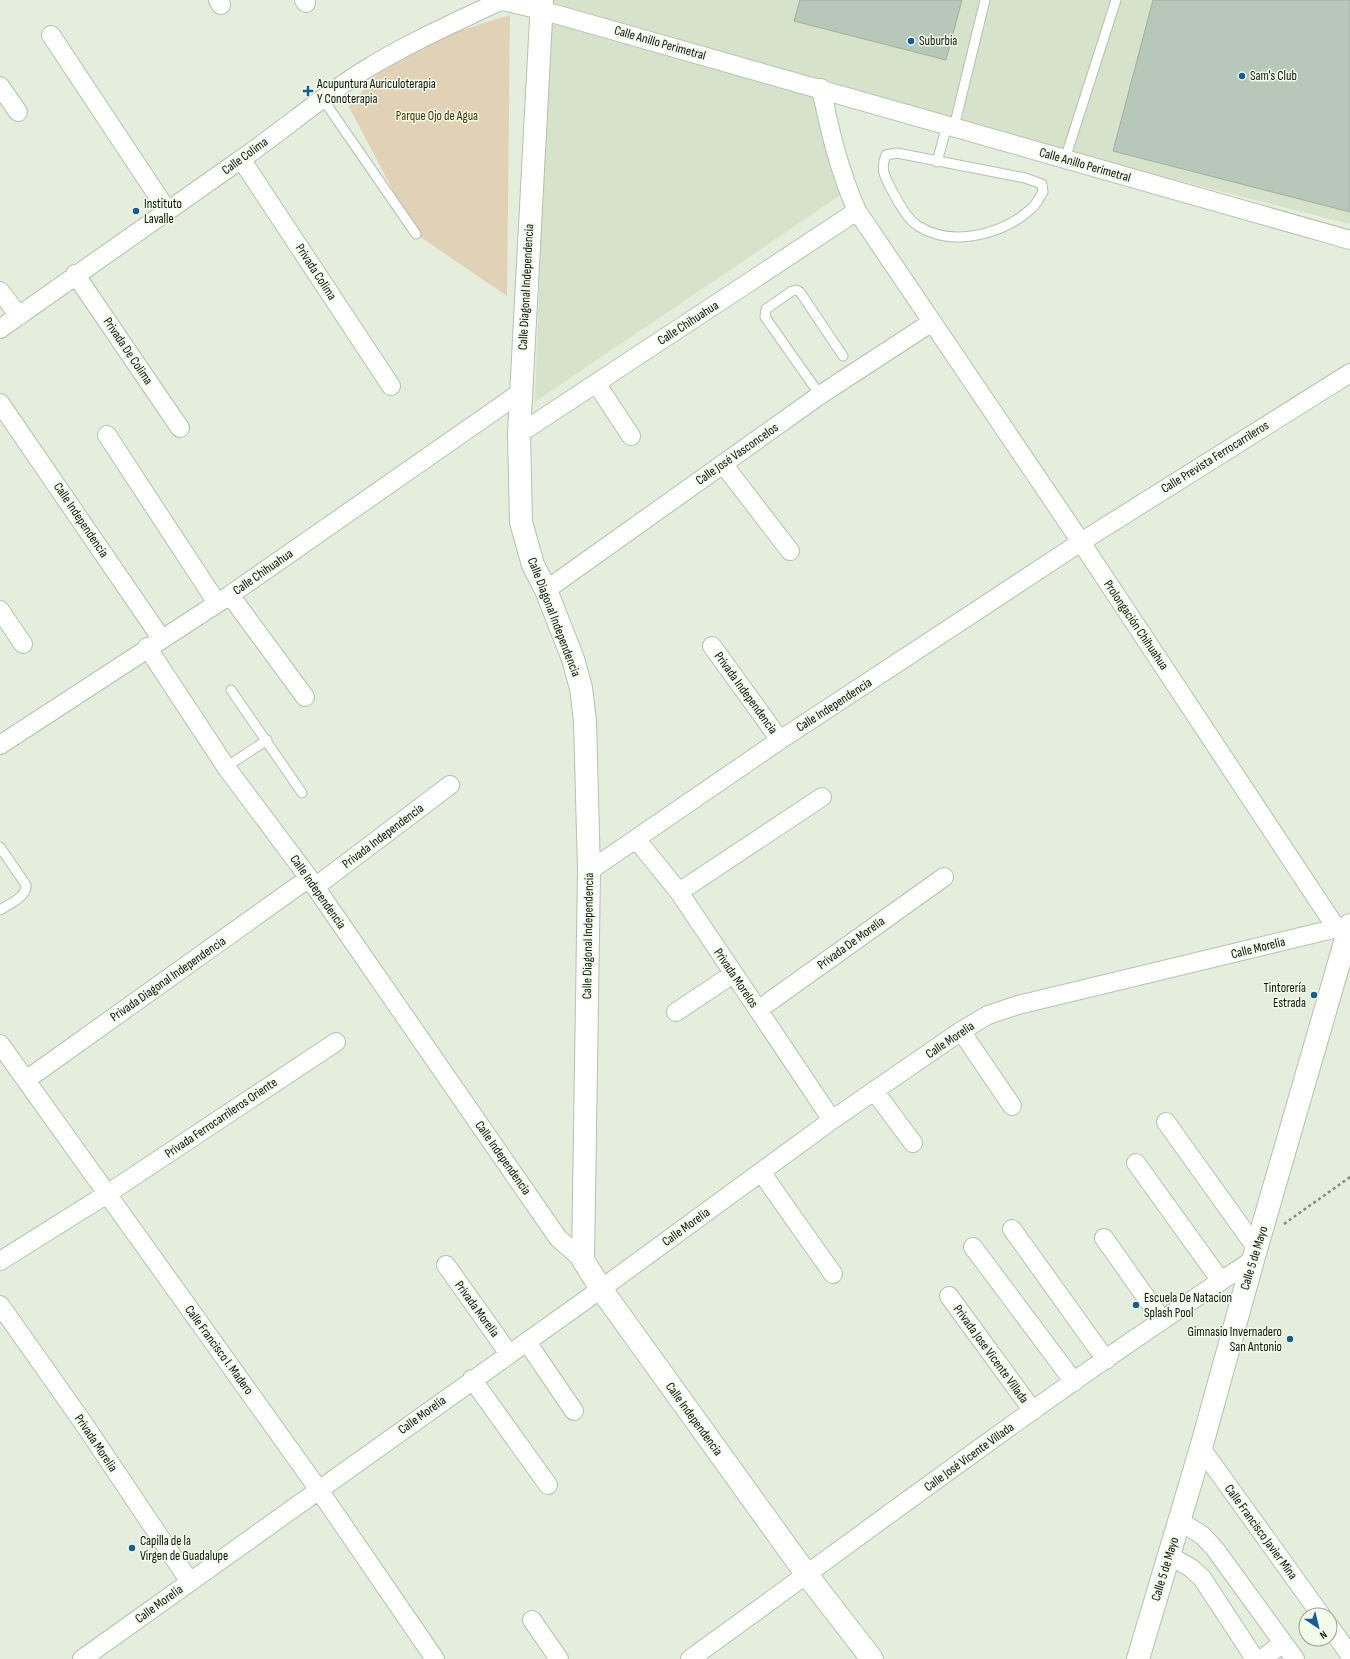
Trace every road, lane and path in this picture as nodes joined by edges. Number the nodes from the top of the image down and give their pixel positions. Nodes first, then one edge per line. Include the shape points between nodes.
1 (499, 0) edge
2 (985, 0) edge
3 (1116, 0) edge
4 (542, 5) edge
5 (51, 35) dead end
6 (0, 86) edge
7 (821, 88) junction
8 (322, 98) junction
9 (18, 112) dead end
10 (951, 126) junction
11 (241, 159) junction
12 (1065, 159) junction
13 (937, 162) junction
14 (167, 210) junction
15 (857, 211) junction
16 (416, 234) dead end
17 (1350, 240) edge
18 (75, 274) junction
19 (0, 291) edge
20 (19, 316) junction
21 (932, 322) junction
22 (0, 329) edge
23 (843, 356) dead end
24 (1350, 373) edge
25 (596, 383) junction
26 (391, 386) dead end
27 (521, 392) junction
28 (820, 395) junction
29 (0, 403) edge
30 (180, 428) dead end
31 (519, 434) junction
32 (107, 435) dead end
33 (631, 436) dead end
34 (723, 464) junction
35 (1081, 542) junction
36 (790, 551) dead end
37 (546, 590) junction
38 (224, 599) junction
39 (0, 610) edge
40 (154, 643) junction
41 (23, 644) dead end
42 (712, 646) dead end
43 (231, 690) dead end
44 (305, 697) dead end
45 (267, 740) junction
46 (780, 740) junction
47 (0, 744) edge
48 (226, 767) junction
49 (450, 785) dead end
50 (302, 793) dead end
51 (822, 797) dead end
52 (636, 839) junction
53 (0, 847) edge
54 (589, 871) junction
55 (944, 877) dead end
56 (312, 882) junction
57 (679, 892) junction
58 (0, 910) edge
59 (1344, 927) edge
60 (733, 974) junction
61 (758, 1010) junction
62 (676, 1012) dead end
63 (961, 1031) junction
64 (336, 1042) dead end
65 (0, 1044) edge
66 (26, 1080) junction
67 (875, 1092) junction
68 (1012, 1106) dead end
69 (832, 1120) junction
70 (1166, 1122) dead end
71 (912, 1143) dead end
72 (1136, 1163) dead end
73 (761, 1172) junction
74 (1350, 1177) edge
75 (108, 1194) junction
76 (1012, 1229) dead end
77 (1104, 1238) dead end
78 (973, 1247) dead end
79 (1256, 1250) junction
80 (582, 1260) junction
81 (0, 1261) edge
82 (446, 1265) dead end
83 (833, 1274) dead end
84 (1220, 1281) junction
85 (601, 1289) junction
86 (949, 1296) dead end
87 (0, 1306) edge
88 (1162, 1320) junction
89 (527, 1342) junction
90 (509, 1354) junction
91 (1106, 1360) junction
92 (472, 1379) junction
93 (1074, 1382) junction
94 (574, 1411) dead end
95 (1033, 1411) junction
96 (1201, 1448) junction
97 (548, 1485) dead end
98 (319, 1490) junction
99 (1179, 1521) junction
100 (1170, 1556) junction
101 (807, 1575) junction
102 (190, 1582) junction
103 (1315, 1607) edge
104 (532, 1620) dead end
105 (1338, 1636) edge
106 (1283, 1643) junction
107 (1348, 1647) edge
108 (82, 1659) edge
109 (435, 1659) edge
110 (559, 1659) edge
111 (690, 1659) edge
112 (872, 1659) edge
113 (1138, 1659) edge
114 (1255, 1659) edge
115 (1262, 1659) edge
116 (1294, 1659) edge

1 - 4 street, Calle Anillo Perimetral
1 - 8 street, Calle Colima via 398,50
2 - 10 lane
3 - 12 lane
4 - 7 street, Calle Anillo Perimetral
4 - 27 main road, Calle Diagonal Independencia
5 - 14 street
6 - 9 street
7 - 10 street, Calle Anillo Perimetral
7 - 15 street via 843,179
8 - 11 street, Calle Colima
8 - 16 lane
10 - 12 street, Calle Anillo Perimetral
10 - 13 lane
11 - 14 street, Calle Colima
11 - 26 street, Privada Colima
12 - 17 street, Calle Anillo Perimetral
13 - 13 lane via 897,153 886,156 882,164 885,177 899,205 917,225 932,233 960,237 1000,229 1034,206 1043,192 1042,184 1025,178
14 - 18 street, Calle Colima
15 - 21 street
15 - 25 street, Calle Chihuahua
18 - 20 street, Calle Colima
18 - 30 street, Privada De Colima
19 - 20 street
20 - 22 street, Calle Colima
21 - 28 street, Calle José Vasconcelos
21 - 35 street, Prolongación Chihuahua
23 - 28 lane via 800,292 792,291 766,309 765,317
24 - 35 street, Calle Prevista Ferrocarrileros
25 - 31 street, Calle Chihuahua
25 - 33 street
27 - 31 main road, Calle Diagonal Independencia
27 - 38 street, Calle Chihuahua
28 - 34 street, Calle José Vasconcelos
29 - 40 street, Calle Independencia
31 - 37 main road, Calle Diagonal Independencia via 521,522 533,565
32 - 38 street
34 - 36 street
34 - 37 street, Calle José Vasconcelos
35 - 46 street, Calle Independencia
35 - 59 street, Prolongación Chihuahua
37 - 54 main road, Calle Diagonal Independencia via 573,659 581,688 585,722
38 - 40 street, Calle Chihuahua
38 - 44 street
39 - 41 street
40 - 47 street, Calle Chihuahua
40 - 48 street, Calle Independencia
42 - 46 street, Privada Independencia
43 - 45 lane
45 - 48 lane
45 - 50 lane
46 - 52 street, Calle Independencia
48 - 56 street, Calle Independencia
49 - 56 street, Privada Independencia
51 - 57 street
52 - 54 street, Calle Independencia
52 - 57 street, Privada Morelos
53 - 58 lane via 26,885 26,889 23,895
54 - 80 main road, Calle Diagonal Independencia
55 - 61 street, Privada De Morelia
56 - 66 street, Privada Diagonal Independencia
56 - 80 street, Calle Independencia via 558,1238
57 - 60 street, Privada Morelos
59 - 63 street, Calle Morelia via 1018,1005 988,1015
59 - 79 main road, Calle 5 de Mayo
60 - 61 street, Privada Morelos
60 - 62 street
61 - 69 street, Privada Morelos
63 - 67 street, Calle Morelia
63 - 68 street
64 - 75 street, Privada Ferrocarrileros Oriente
65 - 66 street, Calle Francisco I. Madero
66 - 75 street, Calle Francisco I. Madero
67 - 69 street, Calle Morelia
67 - 71 street
69 - 73 street, Calle Morelia
70 - 79 street
72 - 84 street
73 - 83 street
73 - 85 street, Calle Morelia
74 - 79 path
75 - 81 street, Privada Ferrocarrileros Oriente
75 - 98 street, Calle Francisco I. Madero
76 - 91 street
77 - 88 street
78 - 93 street
79 - 84 street, Calle José Vicente Villada
79 - 96 main road, Calle 5 de Mayo
80 - 85 main road, Calle Independencia
82 - 90 street, Privada Morelia
84 - 88 street, Calle José Vicente Villada
85 - 89 street, Calle Morelia
85 - 101 main road, Calle Independencia
86 - 95 street, Privada Jose Vicente Villada
87 - 102 street, Privada Morelia
88 - 91 street, Calle José Vicente Villada
89 - 90 street, Calle Morelia
89 - 94 street
90 - 92 street, Calle Morelia
91 - 93 street, Calle José Vicente Villada
92 - 97 street
92 - 98 street, Calle Morelia
93 - 95 street, Calle José Vicente Villada
95 - 101 street, Calle José Vicente Villada
96 - 99 main road, Calle 5 de Mayo
96 - 103 street, Calle Francisco Javier Mina
98 - 102 street, Calle Morelia
98 - 109 street, Calle Francisco I. Madero
99 - 100 main road, Calle 5 de Mayo
99 - 106 street via 1202,1534 1215,1549
100 - 113 main road, Calle 5 de Mayo
100 - 114 street via 1191,1568 1202,1578
101 - 111 street, Calle José Vicente Villada
101 - 112 main road, Calle Independencia
102 - 108 street, Calle Morelia
104 - 110 street
105 - 107 street
106 - 115 street
106 - 116 street

